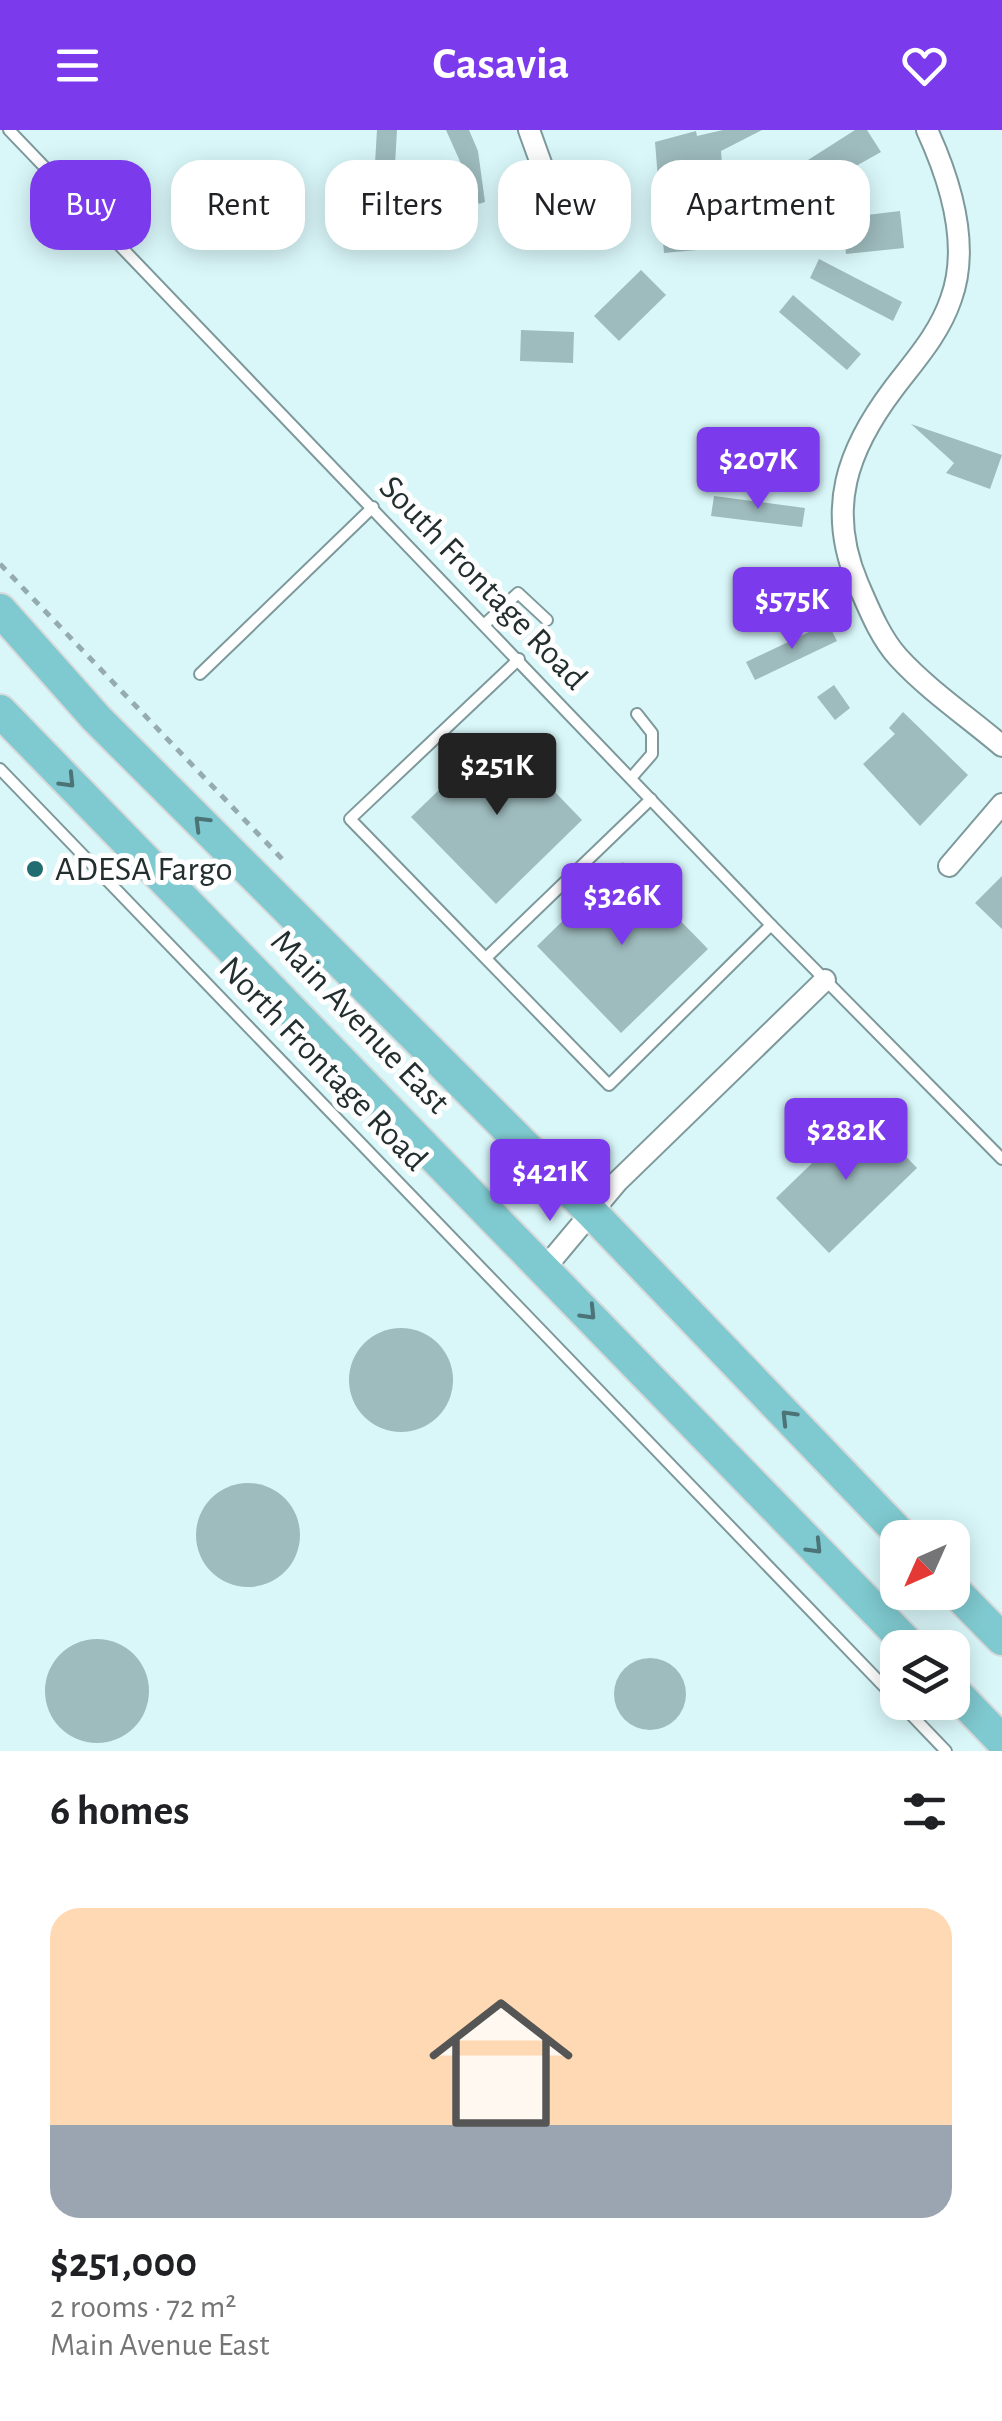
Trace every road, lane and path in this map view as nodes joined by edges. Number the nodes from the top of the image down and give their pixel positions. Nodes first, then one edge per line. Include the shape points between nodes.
1 (9, 130) edge
2 (529, 130) edge
3 (928, 130) edge
4 (540, 160) edge
5 (372, 507) junction
6 (0, 610) edge
7 (548, 620) dead end
8 (485, 624) junction
9 (519, 659) junction
10 (200, 674) dead end
11 (0, 711) edge
12 (637, 714) dead end
13 (1002, 746) edge
14 (0, 768) edge
15 (632, 778) junction
16 (651, 799) junction
17 (1002, 804) edge
18 (949, 866) dead end
19 (772, 926) junction
20 (486, 958) junction
21 (824, 980) junction
22 (1002, 1159) edge
23 (592, 1213) junction
24 (545, 1268) junction
25 (887, 1520) edge
26 (970, 1606) edge
27 (895, 1630) edge
28 (1002, 1639) edge
29 (880, 1683) edge
30 (970, 1707) edge
31 (916, 1720) edge
32 (1002, 1740) edge
33 (946, 1751) edge

1 - 5 lane, South Frontage Road
2 - 4 street
3 - 13 street via 955,210 952,298 931,342 854,449 842,533 874,620 897,656
5 - 8 lane, South Frontage Road
5 - 10 lane
23 -> 6 main road, Main Avenue East via 96,718
7 - 8 lane via 518,593
8 - 9 lane, South Frontage Road
9 - 15 lane, South Frontage Road
9 - 20 lane via 350,819
11 -> 24 main road, Main Avenue East
12 - 15 lane via 652,733 652,754
14 - 29 lane, North Frontage Road
15 - 16 lane, South Frontage Road
16 - 19 lane, South Frontage Road
16 - 20 lane
17 - 18 street
19 - 20 lane via 610,1085
19 - 21 lane, South Frontage Road
21 - 22 lane, South Frontage Road
21 - 23 street
23 - 24 street
25 -> 23 main road, Main Avenue East
24 -> 27 main road, Main Avenue East
26 - 28 main road
30 - 32 main road
31 - 33 lane, North Frontage Road

